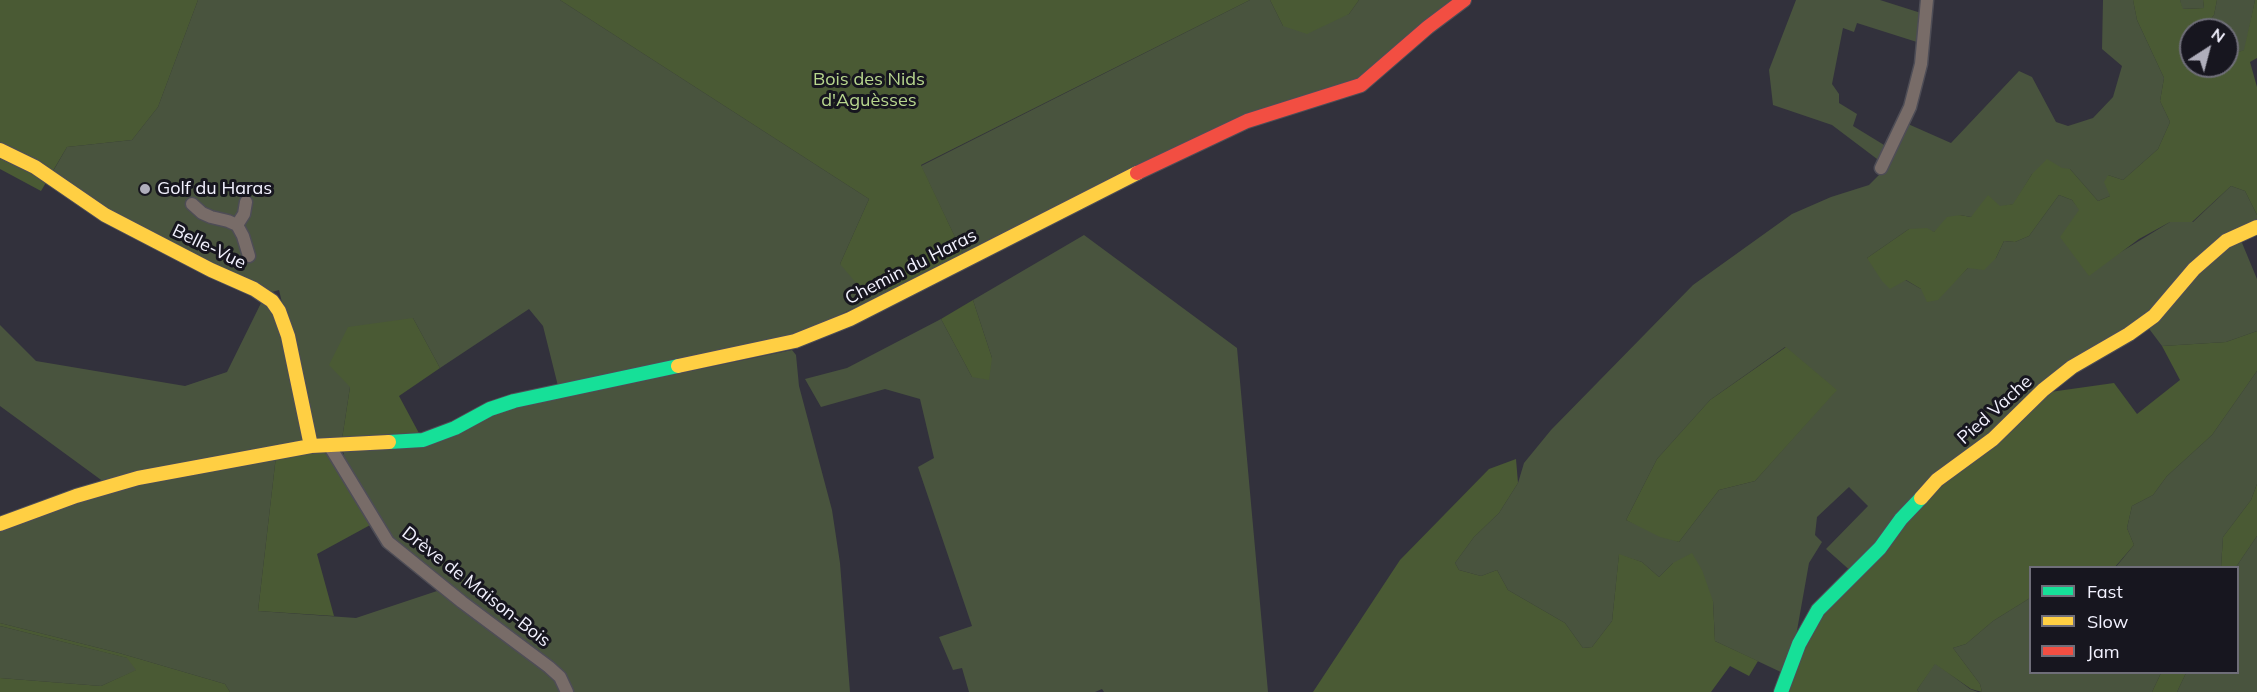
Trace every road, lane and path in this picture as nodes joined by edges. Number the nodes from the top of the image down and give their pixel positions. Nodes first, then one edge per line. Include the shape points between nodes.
1 (1464, 0) edge
2 (1927, 0) edge
3 (0, 150) edge
4 (1881, 168) dead end
5 (246, 202) dead end
6 (192, 204) dead end
7 (237, 225) junction
8 (2257, 227) edge
9 (249, 256) dead end
10 (329, 445) junction
11 (311, 446) junction
12 (0, 524) edge
13 (567, 692) edge
14 (1781, 692) edge

1 - 10 street, Chemin du Haras via 1361,85 1237,126 850,319 795,341 514,401 423,440
2 - 4 street via 1920,64 1910,107
3 - 11 street, Belle-Vue via 35,167 105,215 254,289 272,302 288,336
5 - 7 street
6 - 7 street via 202,213
7 - 9 street
8 - 14 street, Pied Vache via 2226,241 2194,269 2154,316 2072,367 1993,439 1937,480 1880,548 1818,610 1799,644
10 - 11 street
10 - 13 street, Drève de Maison-Bois via 388,542 549,667 560,677
11 - 12 street via 138,478

